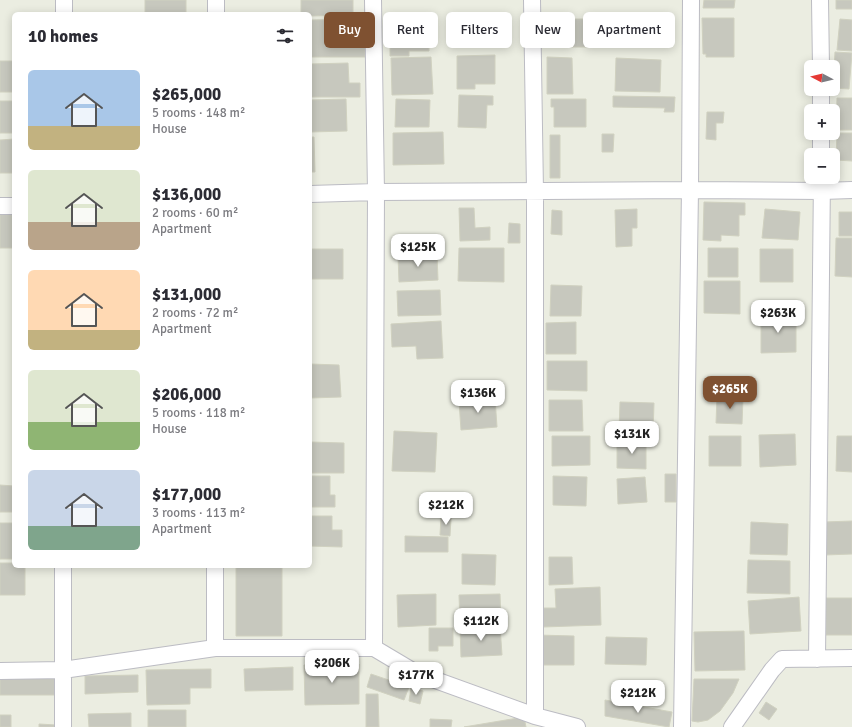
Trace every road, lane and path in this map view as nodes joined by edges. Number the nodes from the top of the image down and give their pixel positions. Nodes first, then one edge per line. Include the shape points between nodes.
1 (64, 0) edge
2 (216, 0) edge
3 (373, 0) edge
4 (532, 0) edge
5 (691, 0) edge
6 (820, 0) edge
7 (64, 12) edge
8 (216, 12) edge
9 (821, 60) edge
10 (822, 184) edge
11 (690, 190) junction
12 (852, 190) edge
13 (535, 191) junction
14 (376, 192) junction
15 (312, 194) edge
16 (0, 206) edge
17 (12, 206) edge
18 (63, 568) edge
19 (215, 568) edge
20 (215, 648) junction
21 (374, 648) junction
22 (817, 658) junction
23 (852, 658) edge
24 (63, 670) junction
25 (0, 671) edge
26 (535, 716) junction
27 (63, 727) edge
28 (578, 727) edge
29 (682, 727) edge
30 (732, 727) edge

1 - 7 street
2 - 8 street
3 - 14 street
4 - 13 street
5 - 11 street
6 - 9 street
10 - 11 street
10 - 12 street
10 - 22 street
11 - 13 street
11 - 29 street
13 - 14 street
13 - 26 street
14 - 15 street
14 - 21 street
16 - 17 street
18 - 24 street
19 - 20 street
20 - 21 street
20 - 24 street
21 - 26 street via 416,673
22 - 23 street
22 - 30 street via 782,659
24 - 25 street
24 - 27 street
26 - 28 street

